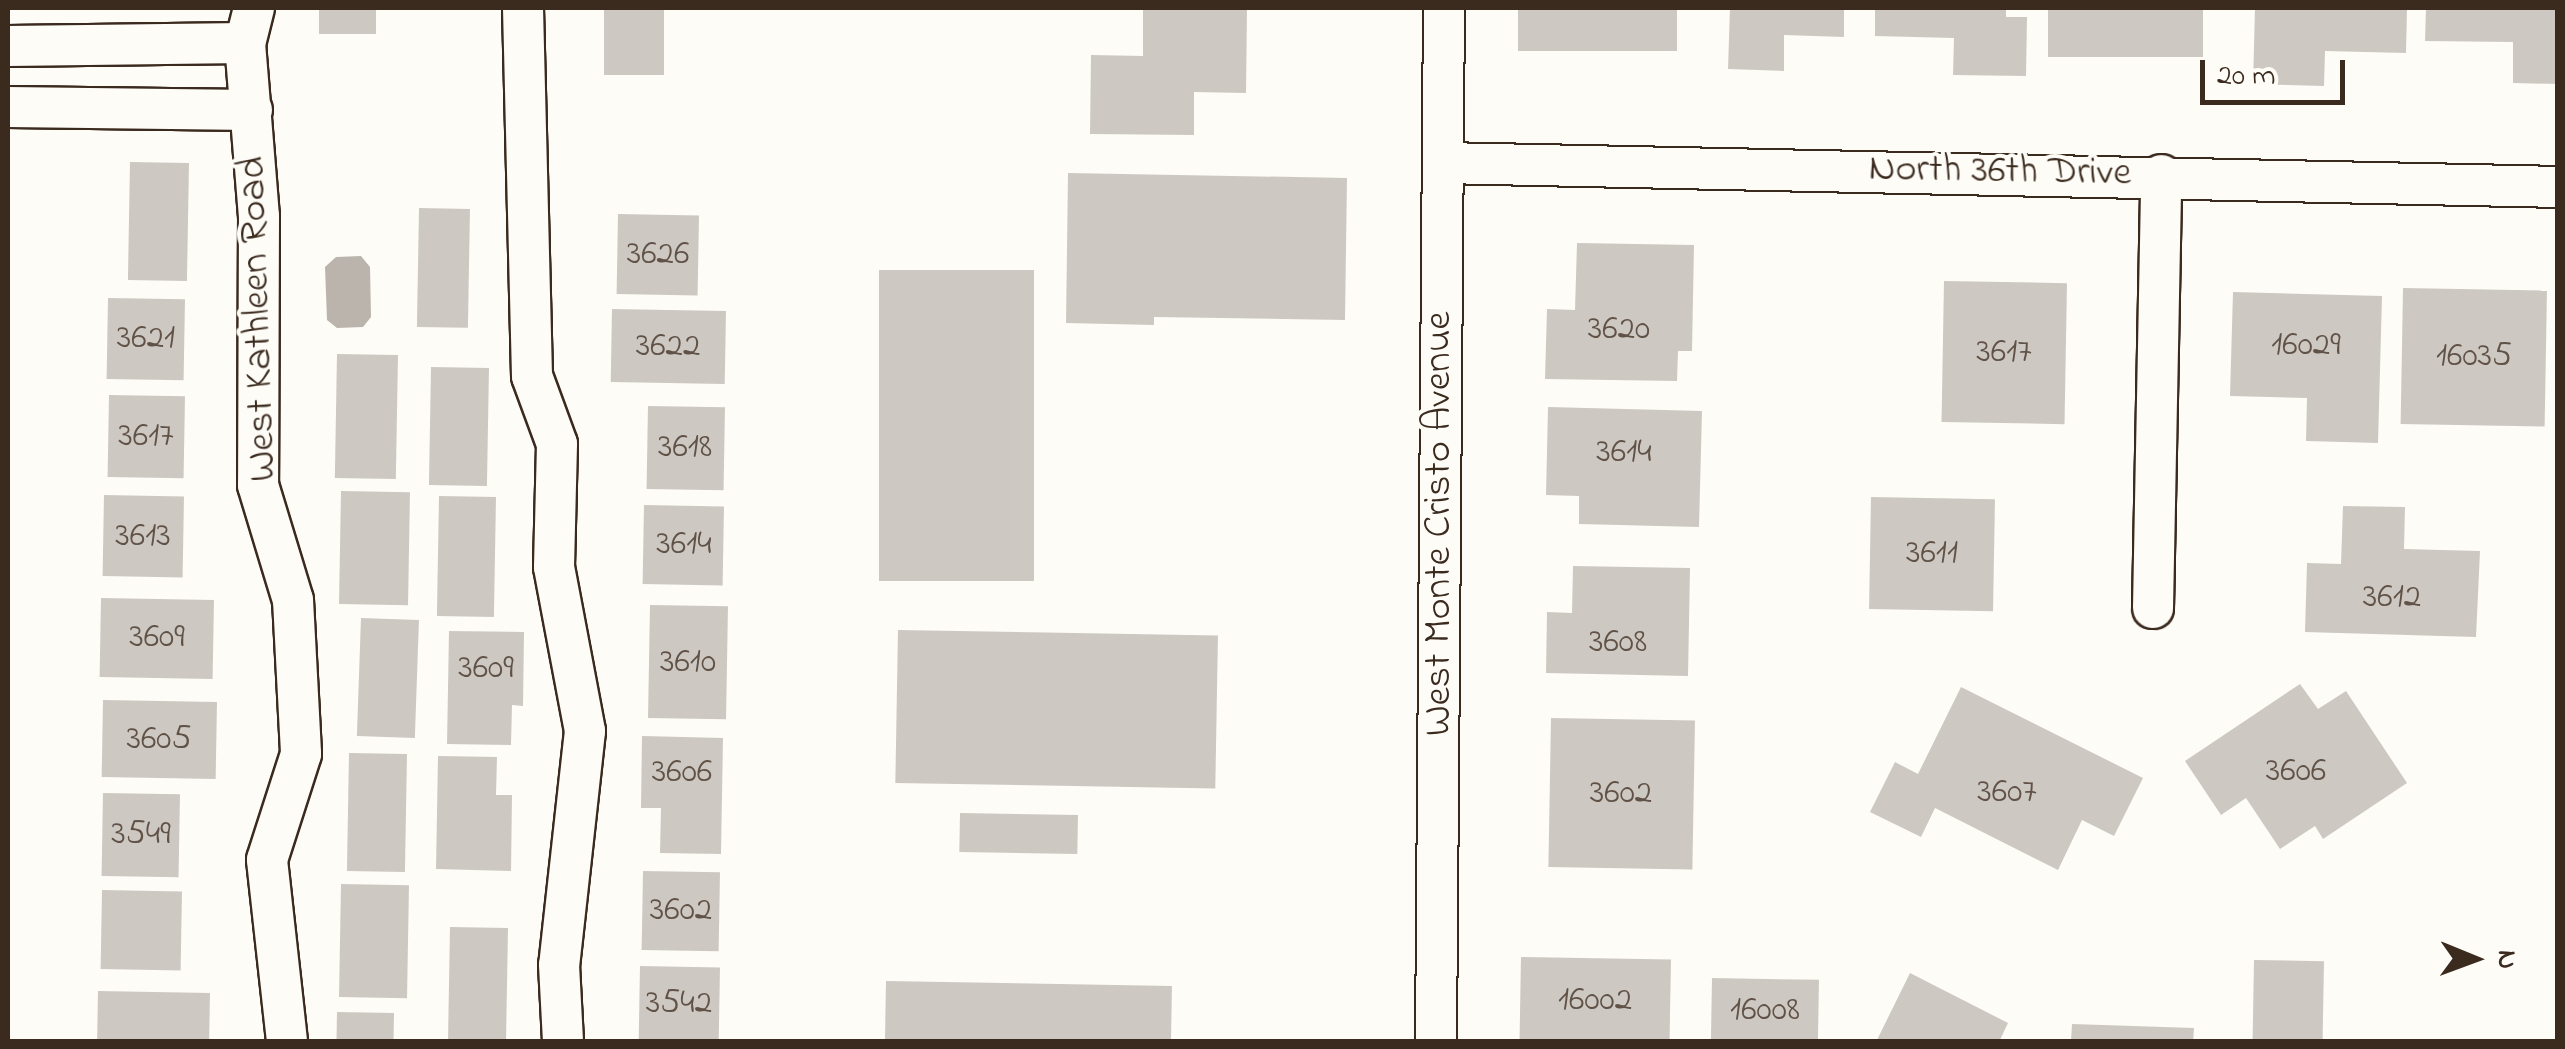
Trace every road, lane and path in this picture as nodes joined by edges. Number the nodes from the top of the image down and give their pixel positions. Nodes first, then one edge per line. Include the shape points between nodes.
1 (523, 8) edge
2 (1444, 8) edge
3 (249, 25) edge
4 (173, 45) junction
5 (8, 46) edge
6 (8, 107) edge
7 (173, 110) junction
8 (252, 110) junction
9 (1443, 162) junction
10 (2161, 175) junction
11 (2558, 187) edge
12 (2153, 608) dead end
13 (287, 1042) edge
14 (563, 1042) edge
15 (1436, 1042) edge

1 - 14 street via 532,376 558,444 554,567 585,731 559,964
2 - 9 street, West Monte Cristo Avenue
3 - 4 street
3 - 8 street, West Kathleen Road
4 - 5 street
4 - 7 street
6 - 7 street
7 - 8 street
8 - 13 street, West Kathleen Road via 259,216 258,485 293,600 301,754 267,860
9 - 10 street, North 36th Drive
9 - 15 street, West Monte Cristo Avenue
10 - 11 street, North 36th Drive
10 - 12 street

